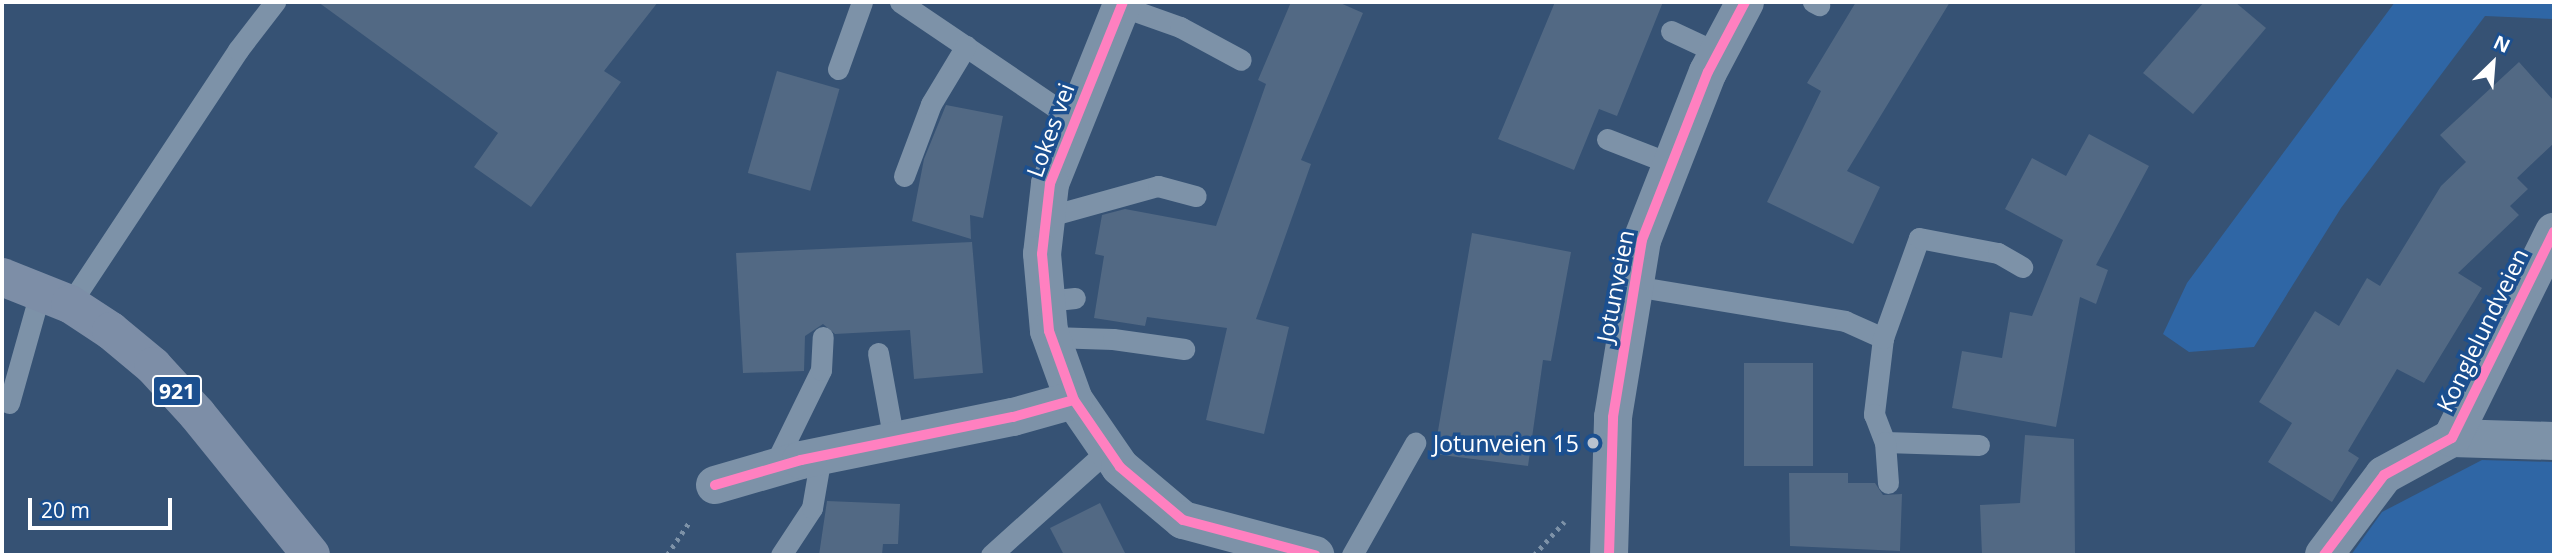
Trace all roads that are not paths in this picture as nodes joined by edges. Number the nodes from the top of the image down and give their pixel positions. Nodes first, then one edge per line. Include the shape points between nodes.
1 (275, 2) edge
2 (862, 2) edge
3 (900, 2) edge
4 (1745, 2) edge
5 (1122, 4) edge
6 (1671, 31) dead end
7 (965, 46) junction
8 (1718, 53) junction
9 (1241, 60) dead end
10 (838, 69) dead end
11 (1074, 120) junction
12 (1607, 139) dead end
13 (1671, 164) junction
14 (904, 176) dead end
15 (1196, 195) dead end
16 (1046, 217) junction
17 (2554, 232) edge
18 (2022, 267) dead end
19 (2, 277) edge
20 (1634, 286) junction
21 (55, 299) junction
22 (1057, 312) junction
23 (823, 337) dead end
24 (1883, 338) junction
25 (1184, 349) dead end
26 (878, 353) dead end
27 (1074, 400) junction
28 (9, 403) dead end
29 (2452, 438) junction
30 (894, 441) junction
31 (2554, 441) edge
32 (1885, 442) junction
33 (1416, 443) dead end
34 (1979, 445) dead end
35 (1108, 450) junction
36 (821, 456) junction
37 (773, 468) junction
38 (1888, 483) dead end
39 (715, 485) dead end
40 (1234, 545) edge
41 (1008, 548) edge
42 (310, 555) edge
43 (781, 555) edge
44 (991, 555) edge
45 (1315, 555) edge
46 (1352, 555) edge
47 (1609, 555) edge
48 (2324, 555) edge

1 - 21 lane
2 - 10 lane
3 - 7 lane
4 - 8 street, Jotunveien
5 - 9 lane via 1180,27
5 - 11 street, Lokes vei
6 - 8 lane
7 - 11 lane
7 - 14 lane via 931,104
8 - 13 street, Jotunveien
11 - 16 street, Lokes vei via 1049,184
12 - 13 lane
13 - 20 street, Jotunveien via 1642,240
15 - 16 lane via 1158,186
16 - 22 street, Lokes vei via 1042,254
17 - 29 street, Konglelundveien
18 - 24 lane via 1998,253 1919,238
19 - 21 main road, 921
20 - 24 lane via 1845,321
20 - 47 street, Jotunveien via 1613,417
21 - 28 lane
21 - 42 main road, 921 via 153,366
22 - 25 lane via 1112,339
22 - 27 street, Lokes vei
23 - 37 lane via 821,370
24 - 32 lane via 1874,414
26 - 30 lane
27 - 30 street
27 - 35 street, Lokes vei
29 - 31 street, Konglelundveien
29 - 48 street, Konglelundveien via 2384,475
30 - 36 street
32 - 34 lane
32 - 38 lane
33 - 46 lane
35 - 40 street, Lokes vei via 1120,467 1184,520
35 - 41 lane
36 - 37 street
36 - 43 lane via 811,508
37 - 39 street
40 - 45 street, Lokes vei
41 - 44 lane

